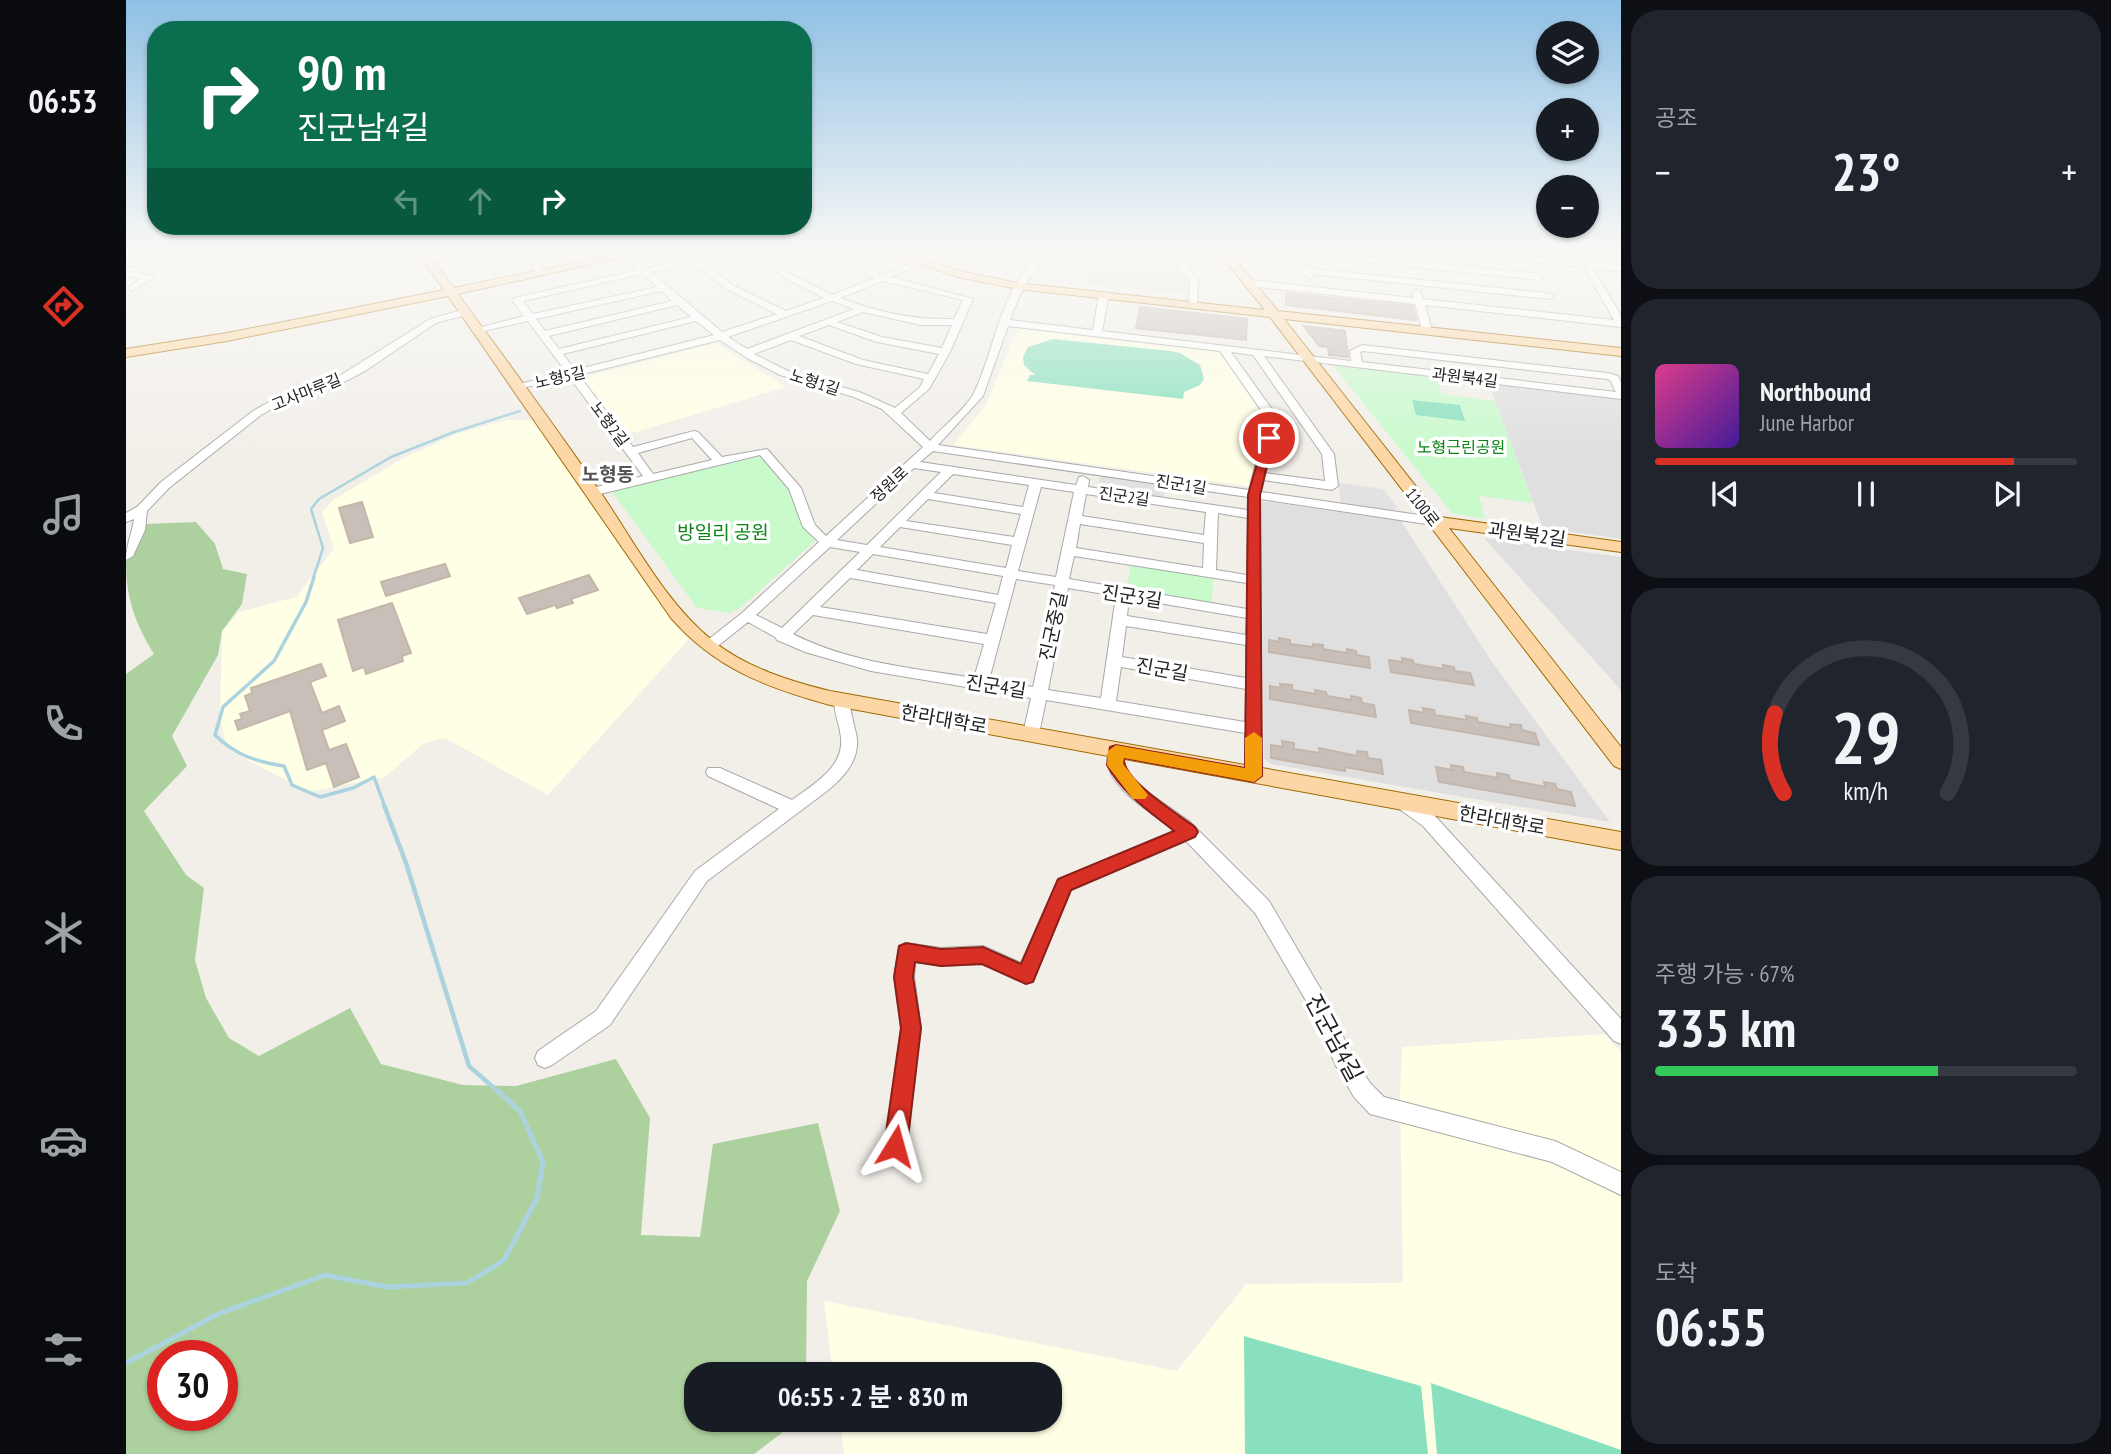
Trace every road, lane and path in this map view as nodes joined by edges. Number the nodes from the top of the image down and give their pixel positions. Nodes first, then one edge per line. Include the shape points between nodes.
1 (278, 321) edge
2 (306, 321) edge
3 (434, 321) edge
4 (473, 321) edge
5 (514, 321) edge
6 (534, 321) edge
7 (599, 321) edge
8 (686, 321) edge
9 (702, 321) edge
10 (765, 321) edge
11 (836, 321) edge
12 (918, 321) edge
13 (1099, 321) edge
14 (1278, 321) edge
15 (1341, 321) edge
16 (1374, 321) edge
17 (1425, 321) edge
18 (1593, 321) edge
19 (959, 322) joint
20 (1003, 322) joint
21 (831, 323) junction
22 (1621, 324) edge
23 (1426, 327) junction
24 (479, 329) junction
25 (1097, 333) junction
26 (544, 334) junction
27 (721, 336) junction
28 (793, 337) junction
29 (126, 346) edge
30 (1223, 348) junction
31 (1601, 350) junction
32 (1255, 351) junction
33 (558, 352) junction
34 (945, 352) junction
35 (1621, 352) edge
36 (126, 353) edge
37 (746, 353) junction
38 (1308, 358) junction
39 (1357, 364) junction
40 (574, 374) junction
41 (930, 377) junction
42 (520, 387) junction
43 (1621, 394) edge
44 (895, 414) junction
45 (1288, 419) junction
46 (908, 427) junction
47 (948, 428) junction
48 (930, 447) junction
49 (631, 451) junction
50 (719, 461) junction
51 (909, 464) junction
52 (950, 470) junction
53 (1086, 470) junction
54 (649, 476) junction
55 (1260, 476) junction
56 (1036, 483) junction
57 (1081, 490) junction
58 (592, 492) junction
59 (925, 495) junction
60 (1254, 495) junction
61 (1212, 509) junction
62 (141, 510) junction
63 (1027, 511) junction
64 (1254, 515) junction
65 (126, 518) edge
66 (1075, 519) junction
67 (1433, 521) junction
68 (897, 523) junction
69 (1210, 540) junction
70 (826, 542) junction
71 (1019, 542) junction
72 (1621, 547) edge
73 (869, 551) junction
74 (1070, 551) junction
75 (126, 556) edge
76 (847, 573) junction
77 (1209, 573) junction
78 (1011, 575) junction
79 (1254, 580) junction
80 (1062, 584) junction
81 (1123, 594) junction
82 (1004, 600) junction
83 (811, 610) junction
84 (1254, 615) junction
85 (747, 617) junction
86 (1120, 620) junction
87 (782, 637) junction
88 (991, 640) junction
89 (1254, 641) junction
90 (709, 646) junction
91 (1114, 661) junction
92 (980, 684) junction
93 (1254, 685) junction
94 (1038, 693) junction
95 (842, 700) junction
96 (1108, 705) junction
97 (1254, 729) junction
98 (1031, 734) junction
99 (1116, 751) junction
100 (1621, 761) edge
101 (714, 772) dead end
102 (1254, 776) junction
103 (1404, 803) junction
104 (793, 808) junction
105 (1189, 832) junction
106 (1621, 841) edge
107 (1621, 1034) edge
108 (545, 1058) dead end
109 (895, 1146) dead end
110 (1621, 1184) edge

1 - 29 main road
2 - 36 main road
3 - 62 street, 고사마루길 via 350,375 257,413 165,485
4 - 24 main road, 한라대학로
5 - 24 street
6 - 26 street, 노형2길
7 - 26 street
8 - 33 street
9 - 27 street, 노형1길
10 - 27 street, 노형5길
11 - 21 street
12 - 19 street
13 - 25 street
14 - 38 main road, 1100로
15 - 31 main road
16 - 23 main road
17 - 23 street
18 - 22 street
19 - 34 street
20 - 25 street
20 - 47 street, 정원로 via 978,396
21 - 28 street
21 - 34 street via 880,340
23 - 31 main road
24 - 42 main road, 한라대학로
25 - 30 street
26 - 33 street, 노형2길
27 - 37 street, 노형1길
27 - 40 street, 노형5길
28 - 37 street
28 - 41 street via 863,364
30 - 32 street
30 - 45 street
31 - 35 main road
32 - 38 street
32 - 45 street
33 - 40 street, 노형2길
34 - 41 street
37 - 44 street, 노형1길 via 772,368 883,405
38 - 39 street, 과원북4길
38 - 67 main road, 1100로
39 - 43 street, 과원북4길
39 - 43 street via 1355,351 1362,348 1608,376 1614,378
40 - 42 street, 노형5길
40 - 49 street, 노형2길
41 - 44 street via 924,389
42 - 58 main road, 한라대학로
44 - 46 street, 노형1길
45 - 55 street
45 - 55 street via 1328,454 1332,486
46 - 47 street
46 - 48 street, 노형1길
47 - 48 street, 정원로
48 - 51 street, 정원로
48 - 53 street, 진군1길
49 - 50 street, 노형2길 via 694,434
49 - 54 street, 노형2길
50 - 54 street
50 - 70 street via 763,451 795,488 810,527
51 - 52 street, 진군2길
51 - 70 street, 정원로
52 - 56 street, 진군2길
52 - 59 street
53 - 57 street, 진군중길
53 - 60 street, 진군1길
54 - 58 street
55 - 60 street
56 - 57 street, 진군2길
56 - 63 street
57 - 61 street, 진군2길
57 - 66 street, 진군중길
58 - 90 main road, 한라대학로 via 671,606
59 - 63 street
59 - 68 street
60 - 64 street
60 - 67 street, 진군1길
61 - 64 street, 진군2길
61 - 69 street
62 - 65 street, 고사마루길
62 - 75 street via 139,530
63 - 71 street
64 - 79 street
66 - 69 street
66 - 74 street, 진군중길
67 - 72 main road, 과원북2길
67 - 100 main road, 1100로
68 - 71 street
68 - 73 street
69 - 77 street
70 - 73 street, 진군3길
70 - 85 street, 정원로
71 - 78 street
73 - 76 street
73 - 78 street, 진군3길
74 - 77 street
74 - 80 street, 진군중길
76 - 82 street
76 - 83 street
77 - 79 street
78 - 80 street, 진군3길
78 - 82 street
79 - 84 street
80 - 81 street, 진군3길
80 - 94 street, 진군중길
81 - 84 street, 진군3길
81 - 86 street
82 - 88 street
83 - 87 street
83 - 88 street
84 - 89 street
85 - 87 street, 진군4길
85 - 90 street, 정원로
86 - 89 street
86 - 91 street
87 - 92 street, 진군4길 via 832,657
88 - 92 street
89 - 93 street
90 - 95 main road, 한라대학로 via 755,674
91 - 93 street, 진군길
91 - 96 street, 진군길
92 - 94 street, 진군4길
93 - 97 street
94 - 96 street, 진군4길
94 - 98 street, 진군중길
95 - 98 main road, 한라대학로
95 - 104 street via 848,756 837,773
96 - 97 street, 진군4길
97 - 102 street
98 - 99 main road, 한라대학로
99 - 102 main road, 한라대학로
99 - 105 street, 진군남4길 via 1115,765 1122,777
101 - 104 street
102 - 103 main road, 한라대학로
103 - 106 main road, 한라대학로
103 - 107 street via 1429,821
104 - 108 street via 701,876 603,1018
105 - 109 street via 1064,885 1026,975 983,955 941,957 906,952 904,977 911,1028
105 - 110 street, 진군남4길 via 1262,907 1319,1005 1343,1059 1378,1106 1555,1152

